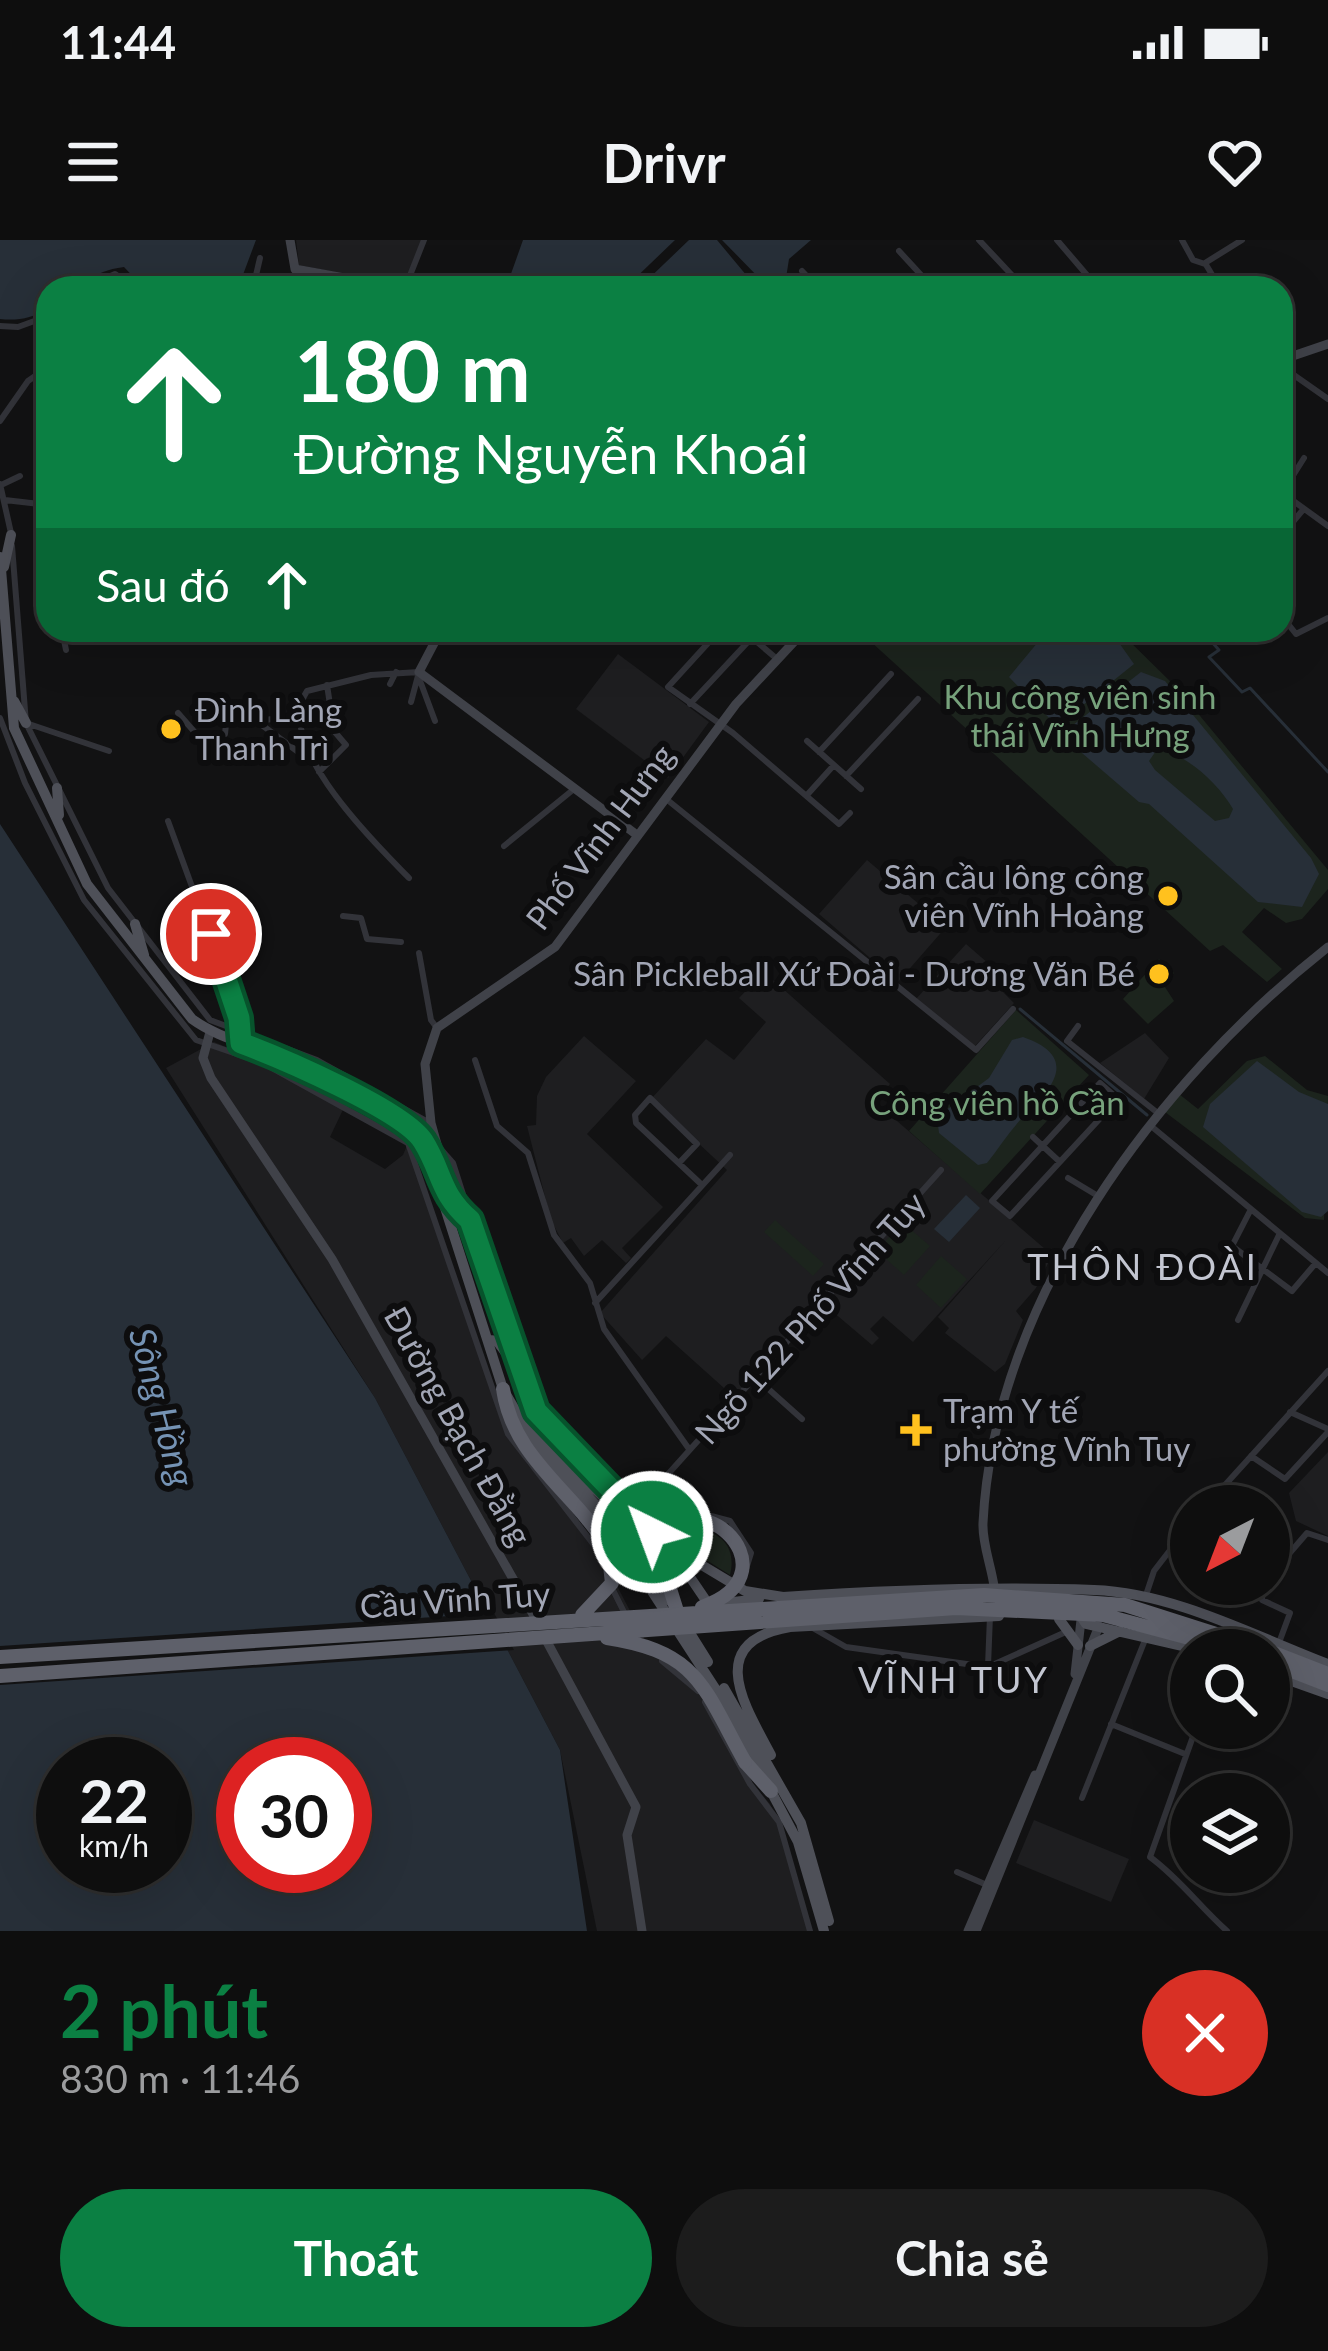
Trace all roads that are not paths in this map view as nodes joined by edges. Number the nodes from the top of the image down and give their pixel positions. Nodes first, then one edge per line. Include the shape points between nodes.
1 (290, 240) edge
2 (424, 240) edge
3 (979, 240) edge
4 (1057, 240) edge
5 (1182, 240) edge
6 (1242, 240) edge
7 (899, 251) dead end
8 (260, 258) dead end
9 (1205, 265) junction
10 (295, 269) junction
11 (802, 272) dead end
12 (256, 276) edge
13 (295, 276) edge
14 (334, 276) edge
15 (408, 276) edge
16 (806, 276) edge
17 (922, 276) edge
18 (1013, 276) edge
19 (1088, 276) edge
20 (1212, 276) edge
21 (36, 320) edge
22 (0, 326) edge
23 (1328, 344) edge
24 (1293, 358) edge
25 (1293, 372) edge
26 (36, 375) edge
27 (1328, 399) edge
28 (0, 421) edge
29 (1304, 458) dead end
30 (1293, 475) edge
31 (20, 476) dead end
32 (0, 485) edge
33 (5, 500) junction
34 (1293, 502) edge
35 (36, 504) edge
36 (1303, 511) junction
37 (1293, 522) edge
38 (1328, 526) edge
39 (11, 535) junction
40 (0, 556) edge
41 (3, 574) edge
42 (1328, 618) edge
43 (1293, 630) edge
44 (65, 642) edge
45 (435, 642) edge
46 (709, 642) edge
47 (748, 642) edge
48 (757, 642) edge
49 (794, 642) edge
50 (66, 650) dead end
51 (777, 659) junction
52 (22, 663) junction
53 (396, 672) junction
54 (418, 674) junction
55 (891, 674) dead end
56 (390, 684) dead end
57 (327, 685) junction
58 (12, 694) junction
59 (918, 699) dead end
60 (410, 702) dead end
61 (690, 704) junction
62 (178, 712) dead end
63 (301, 716) junction
64 (0, 718) edge
65 (255, 720) junction
66 (435, 722) dead end
67 (26, 723) junction
68 (721, 723) junction
69 (2, 732) edge
70 (807, 741) dead end
71 (109, 751) dead end
72 (819, 752) junction
73 (308, 759) junction
74 (834, 765) junction
75 (319, 772) junction
76 (846, 776) junction
77 (57, 788) junction
78 (574, 789) junction
79 (861, 789) dead end
80 (807, 795) junction
81 (665, 798) junction
82 (850, 813) dead end
83 (168, 821) dead end
84 (60, 826) junction
85 (637, 835) junction
86 (504, 846) dead end
87 (409, 878) dead end
88 (343, 916) dead end
89 (135, 924) junction
90 (401, 942) dead end
91 (1328, 947) edge
92 (419, 953) dead end
93 (146, 962) junction
94 (1013, 1009) dead end
95 (1078, 1026) dead end
96 (437, 1028) junction
97 (242, 1037) junction
98 (208, 1038) junction
99 (475, 1060) dead end
100 (1120, 1091) junction
101 (1159, 1114) junction
102 (431, 1123) junction
103 (1150, 1125) junction
104 (1033, 1137) dead end
105 (1042, 1145) junction
106 (438, 1147) junction
107 (730, 1155) dead end
108 (1060, 1162) junction
109 (679, 1163) junction
110 (941, 1170) dead end
111 (1068, 1178) dead end
112 (703, 1185) junction
113 (446, 1198) junction
114 (1102, 1198) junction
115 (1250, 1211) junction
116 (470, 1220) junction
117 (1279, 1235) junction
118 (1315, 1264) junction
119 (1262, 1267) junction
120 (1328, 1273) edge
121 (595, 1304) junction
122 (1238, 1320) dead end
123 (490, 1340) junction
124 (1328, 1371) edge
125 (521, 1373) junction
126 (756, 1378) junction
127 (503, 1389) junction
128 (1290, 1412) junction
129 (802, 1419) dead end
130 (528, 1429) junction
131 (1328, 1430) edge
132 (689, 1450) junction
133 (1251, 1456) junction
134 (1225, 1485) edge
135 (652, 1532) junction
136 (1328, 1540) edge
137 (1170, 1550) edge
138 (665, 1552) junction
139 (1290, 1553) edge
140 (994, 1586) junction
141 (740, 1588) junction
142 (914, 1588) junction
143 (887, 1590) junction
144 (1086, 1591) junction
145 (1106, 1594) junction
146 (768, 1598) junction
147 (1145, 1600) junction
148 (1273, 1605) edge
149 (678, 1611) junction
150 (715, 1613) junction
151 (991, 1616) junction
152 (572, 1619) junction
153 (918, 1619) junction
154 (1059, 1619) junction
155 (892, 1620) junction
156 (1081, 1620) junction
157 (1100, 1625) junction
158 (810, 1626) junction
159 (1193, 1629) edge
160 (1210, 1629) edge
161 (1284, 1629) edge
162 (1123, 1630) junction
163 (769, 1631) junction
164 (1068, 1631) junction
165 (1170, 1632) edge
166 (1148, 1635) junction
167 (595, 1636) junction
168 (1170, 1641) edge
169 (1084, 1645) junction
170 (0, 1653) edge
171 (1290, 1658) edge
172 (1321, 1661) edge
173 (1290, 1662) edge
174 (1290, 1666) edge
175 (988, 1667) junction
176 (1290, 1672) edge
177 (1328, 1674) edge
178 (0, 1680) edge
179 (1304, 1685) joint
180 (1328, 1685) edge
181 (1328, 1694) edge
182 (1111, 1724) junction
183 (1187, 1749) edge
184 (1185, 1754) junction
185 (771, 1791) junction
186 (788, 1797) junction
187 (1082, 1798) dead end
188 (957, 1873) dead end
189 (990, 1883) junction
190 (642, 1931) edge
191 (810, 1931) edge
192 (828, 1931) edge
193 (972, 1931) edge
194 (1227, 1931) edge

1 - 10 street
2 - 15 street
3 - 18 street
4 - 19 street
5 - 9 street
6 - 9 street
7 - 17 street
8 - 12 street
9 - 20 street
10 - 13 street
10 - 14 street
11 - 16 street
21 - 22 street
23 - 24 street
25 - 27 street
26 - 28 street
29 - 30 street
31 - 32 street
32 - 33 street
33 - 35 street
33 - 39 street
34 - 36 street
36 - 37 street
36 - 38 street
39 - 41 main road
39 - 52 street
40 - 41 main road
41 - 58 main road
42 - 43 street
44 - 50 street
45 - 54 street
46 - 61 street via 668,687
47 - 61 street
48 - 51 street
49 - 51 street, Phố Vĩnh Hưng
51 - 68 street, Phố Vĩnh Hưng
52 - 58 main road
52 - 67 street
53 - 54 street
53 - 56 street
53 - 57 street
54 - 60 street
54 - 66 street
54 - 78 street
55 - 72 street
57 - 63 street via 304,693
57 - 75 street via 334,730 346,746
58 - 67 main road
58 - 84 main road via 14,728
59 - 76 street
61 - 68 street
62 - 65 street via 206,744 225,734 226,724
63 - 65 street
63 - 73 street
64 - 69 street
65 - 73 street
67 - 71 street
67 - 77 street
68 - 80 street
68 - 81 street, Phố Vĩnh Hưng
69 - 98 street via 84,900 172,1015
70 - 72 street
72 - 74 street
73 - 75 street
74 - 76 street
74 - 80 street
75 - 87 street
76 - 79 street
77 - 84 main road
77 - 89 street via 98,872
78 - 85 street
78 - 86 street
80 - 82 street via 839,824
81 - 85 street, Phố Vĩnh Hưng
81 - 94 street via 976,1050
83 - 97 street
84 - 93 main road via 101,908
85 - 96 street, Phố Vĩnh Hưng via 555,946
88 - 90 street via 361,918 367,938
89 - 93 main road
89 - 97 street via 204,1015
91 - 101 street
92 - 96 street
93 - 98 main road
95 - 100 street via 1067,1041
96 - 102 street via 425,1064
97 - 98 main road
97 - 102 street via 317,1060
97 - 113 main road via 413,1130
98 - 190 street, Đường Bạch Đằng via 203,1058 211,1078 360,1305 636,1807 626,1835
98 - 191 street via 408,1143 508,1434 594,1541 642,1643 700,1694 775,1813
99 - 121 street via 496,1126 528,1154 554,1235 590,1283
100 - 101 street
100 - 105 street via 1100,1083
100 - 108 street
101 - 103 street
102 - 106 street
103 - 114 street
103 - 115 street
104 - 105 street
105 - 108 street
105 - 108 street via 992,1201 1010,1216
106 - 113 street
106 - 116 street via 453,1163
107 - 112 street
109 - 109 street via 697,1144 650,1099 636,1123
109 - 112 street
110 - 126 street, Ngõ 122 Phố Vĩnh Tuy
111 - 114 street
112 - 121 street
113 - 116 street
113 - 123 main road
114 - 140 street via 1048,1283 1016,1360 982,1527
115 - 117 street
115 - 119 street via 1232,1246
116 - 125 street
117 - 118 street
117 - 119 street
118 - 119 street via 1292,1291
118 - 120 street
119 - 122 street
121 - 132 street
123 - 125 main road
123 - 127 main road
124 - 128 street
125 - 135 street via 536,1411
126 - 129 street
126 - 132 street, Ngõ 122 Phố Vĩnh Tuy
127 - 130 main road
127 - 152 highway, bridge via 532,1459 612,1558 606,1594
128 - 131 street
128 - 133 street
130 - 135 main road
130 - 149 main road
130 - 185 main road via 545,1461 631,1559
131 - 133 street via 1285,1479
132 - 135 street, Ngõ 122 Phố Vĩnh Tuy via 659,1487
133 - 134 street
135 - 138 main road
135 - 141 street via 692,1511 730,1521 751,1553
136 - 139 street via 1307,1533
137 - 147 street
138 - 141 main road
138 - 149 highway
138 - 149 highway, bridge via 674,1530 694,1520 717,1523 738,1544 742,1566 732,1590 706,1607
138 - 150 main road
140 - 142 main road
140 - 144 main road
141 - 146 main road
142 - 143 main road
142 - 153 main road via 909,1606
143 - 146 main road
143 - 155 main road
144 - 145 main road
144 - 156 main road via 1077,1603
145 - 147 main road
145 - 157 main road via 1112,1610
146 - 150 main road via 725,1603
147 - 160 main road
148 - 161 street via 1290,1613
149 - 152 highway, Cầu Vĩnh Tuy, bridge
149 - 159 highway, Cầu Vĩnh Tuy, bridge via 1041,1595 1125,1605
149 - 186 main road
150 - 163 main road via 728,1628
151 - 153 main road
151 - 154 main road
151 - 175 street
152 - 170 highway, Cầu Vĩnh Tuy, bridge
153 - 155 main road
154 - 156 main road
154 - 164 main road
155 - 158 main road
156 - 157 main road
156 - 169 street
157 - 162 main road
157 - 169 street
158 - 163 main road
158 - 175 street via 846,1647
162 - 166 main road
162 - 169 main road
163 - 186 main road via 745,1650 736,1676
164 - 169 main road
164 - 175 street
165 - 167 highway, Cầu Vĩnh Tuy, bridge via 1019,1608
166 - 168 main road
166 - 182 street
167 - 178 highway, Cầu Vĩnh Tuy, bridge
167 - 185 highway, bridge via 654,1646 680,1660
169 - 189 street
171 - 172 highway
173 - 177 highway
174 - 180 highway
176 - 179 highway
179 - 181 main road
182 - 184 street
182 - 187 street
183 - 184 street
184 - 194 street via 1150,1857
185 - 192 main road
186 - 192 main road via 817,1868
188 - 189 street
189 - 193 street

